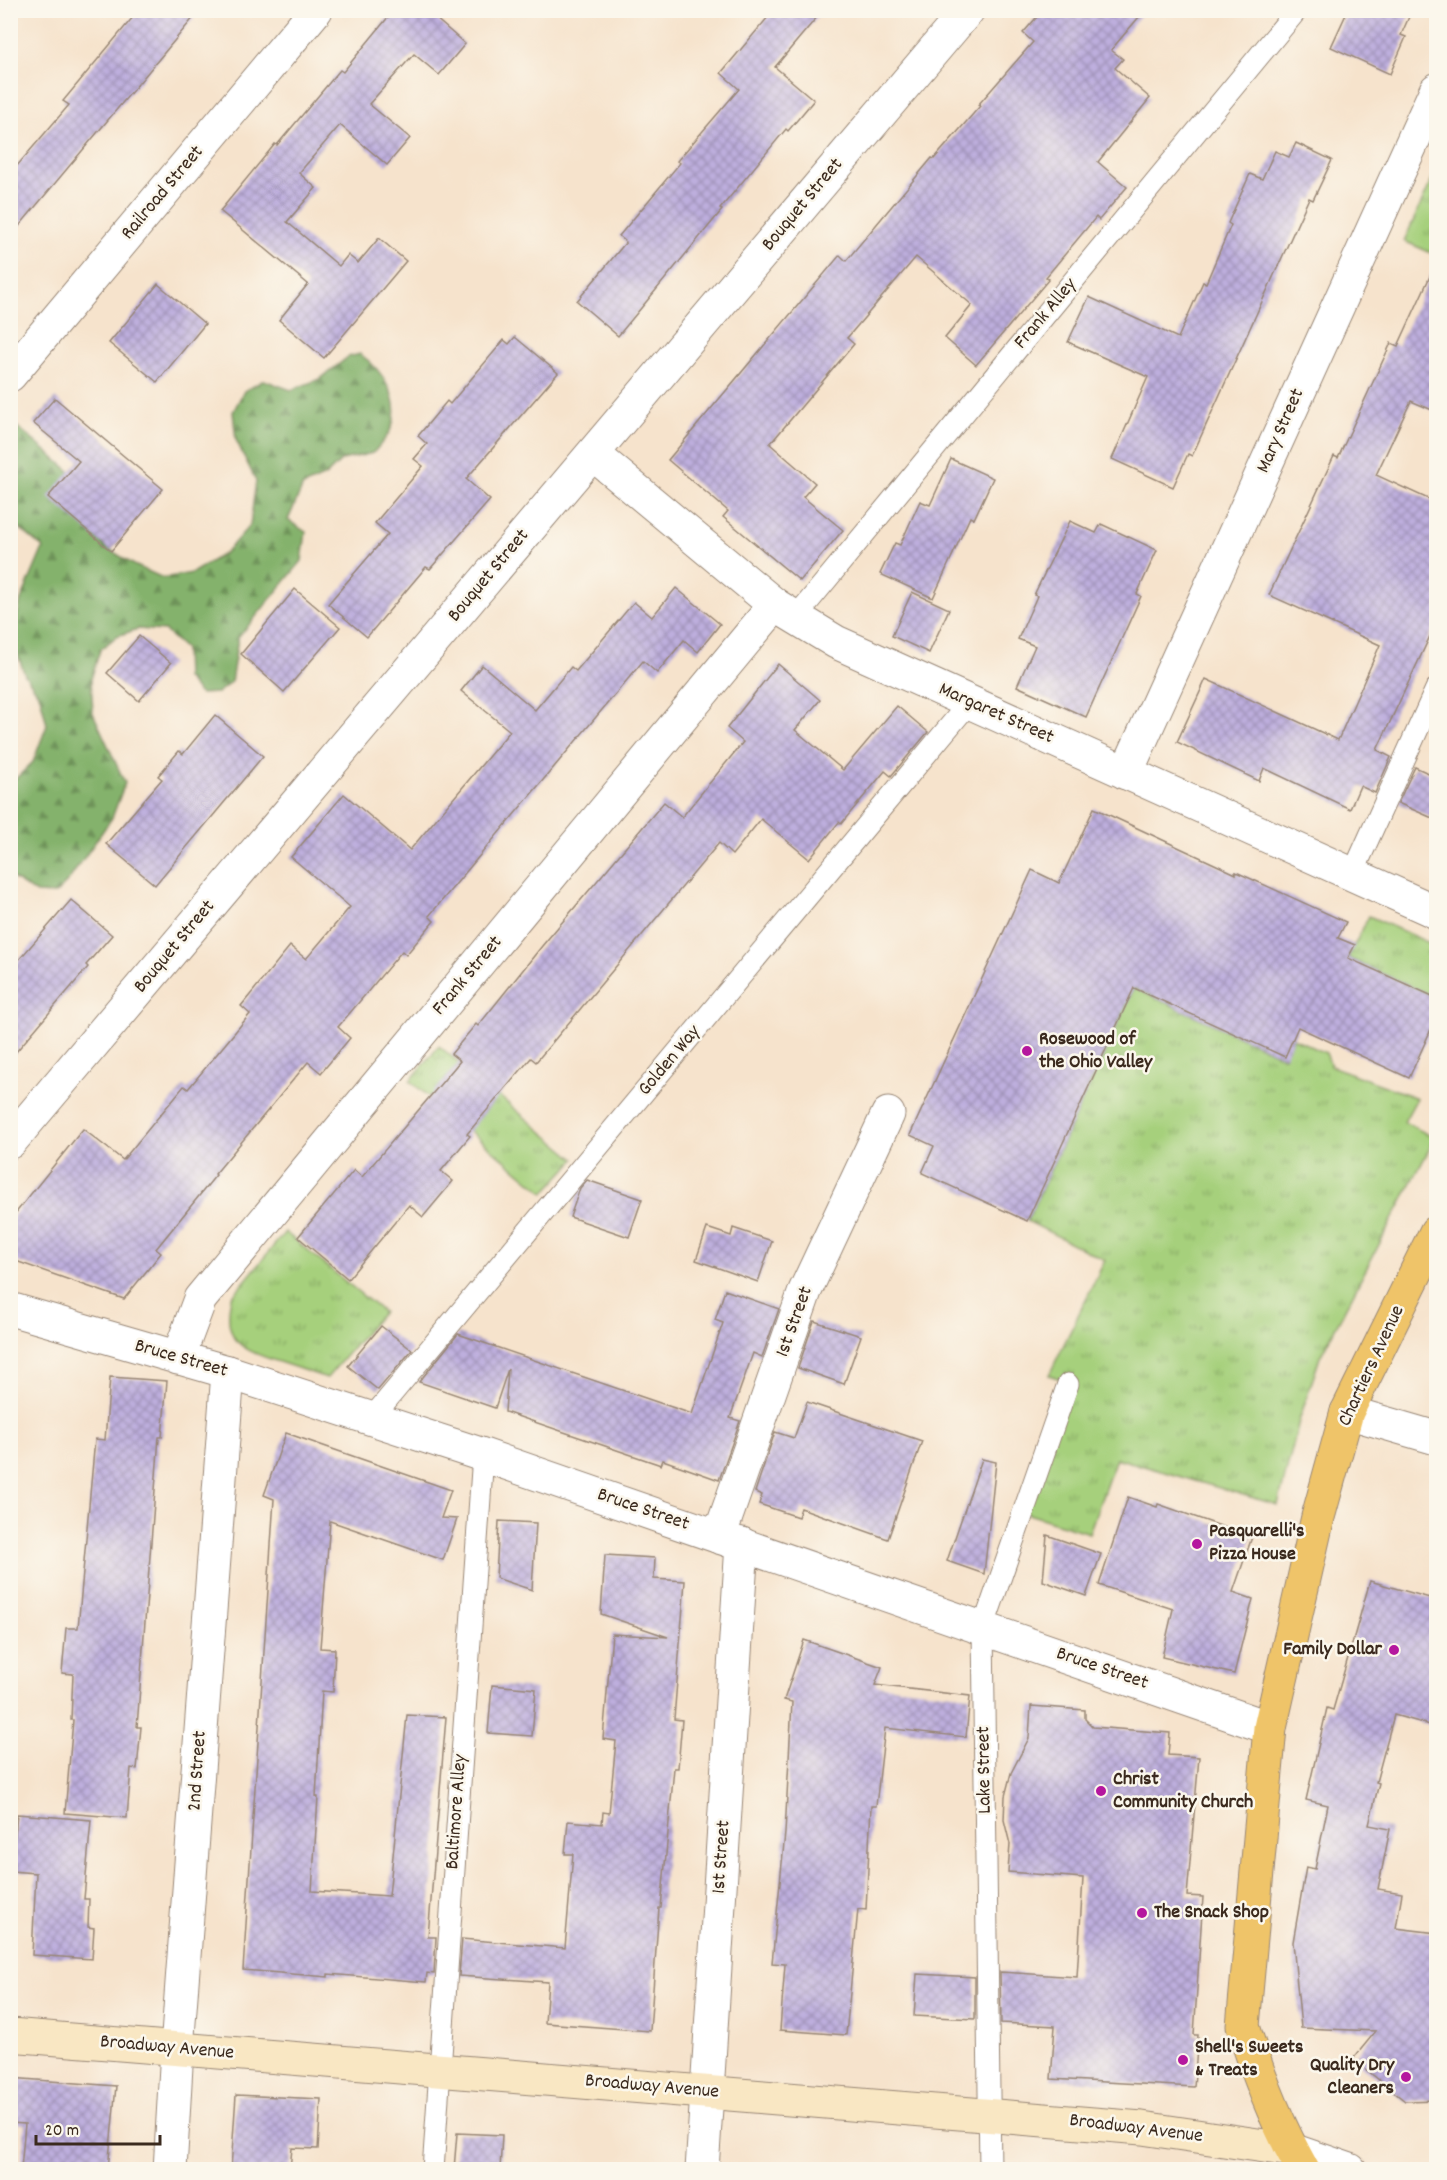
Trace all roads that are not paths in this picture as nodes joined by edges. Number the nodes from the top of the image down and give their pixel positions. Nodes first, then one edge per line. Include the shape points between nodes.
1 (316, 10) edge
2 (968, 10) edge
3 (1297, 10) edge
4 (1437, 90) edge
5 (10, 375) edge
6 (593, 454) junction
7 (785, 612) junction
8 (1437, 689) edge
9 (969, 703) junction
10 (1126, 773) junction
11 (1353, 873) junction
12 (1437, 912) edge
13 (888, 1114) dead end
14 (10, 1142) edge
15 (1437, 1232) edge
16 (10, 1309) edge
17 (178, 1358) junction
18 (228, 1372) junction
19 (1068, 1384) dead end
20 (1347, 1412) junction
21 (371, 1419) junction
22 (1437, 1438) edge
23 (483, 1455) junction
24 (730, 1540) junction
25 (983, 1628) junction
26 (1270, 1728) junction
27 (10, 2035) edge
28 (177, 2049) junction
29 (438, 2069) junction
30 (706, 2092) junction
31 (990, 2114) junction
32 (1297, 2160) edge
33 (170, 2169) edge
34 (433, 2169) edge
35 (702, 2169) edge
36 (990, 2169) edge
37 (1350, 2169) edge

1 - 5 street, Railroad Street
2 - 6 street, Bouquet Street
3 - 7 lane, Frank Alley
4 - 10 street, Mary Street
6 - 7 street, Margaret Street
6 - 14 street, Bouquet Street
7 - 9 street, Margaret Street via 836,642
7 - 17 street, Frank Street via 200,1299
8 - 11 lane
9 - 10 street, Margaret Street
9 - 21 lane, Golden Way
10 - 11 street, Margaret Street
11 - 12 street, Margaret Street
13 - 24 street, 1st Street via 805,1291
15 - 20 main road, Chartiers Avenue
16 - 17 street, Bruce Street
17 - 18 street, Bruce Street
18 - 21 street, Bruce Street
18 - 28 street, 2nd Street
19 - 25 lane, Lake Street
20 - 22 street
20 - 26 main road, Chartiers Avenue via 1321,1505
21 - 23 street, Bruce Street
23 - 24 street, Bruce Street
23 - 29 lane, Baltimore Alley
24 - 25 street, Bruce Street
24 - 30 street, 1st Street
25 - 26 street, Bruce Street
25 - 31 lane, Lake Street
26 - 32 main road, Chartiers Avenue via 1243,2026 1256,2070
27 - 28 street, Broadway Avenue
28 - 29 street, Broadway Avenue
28 - 33 street, 2nd Street
29 - 30 street, Broadway Avenue
29 - 34 lane, Baltimore Alley
30 - 31 street, Broadway Avenue
30 - 35 street, 1st Street
31 - 32 street, Broadway Avenue via 1142,2128
31 - 36 lane, Lake Street
32 - 37 street

